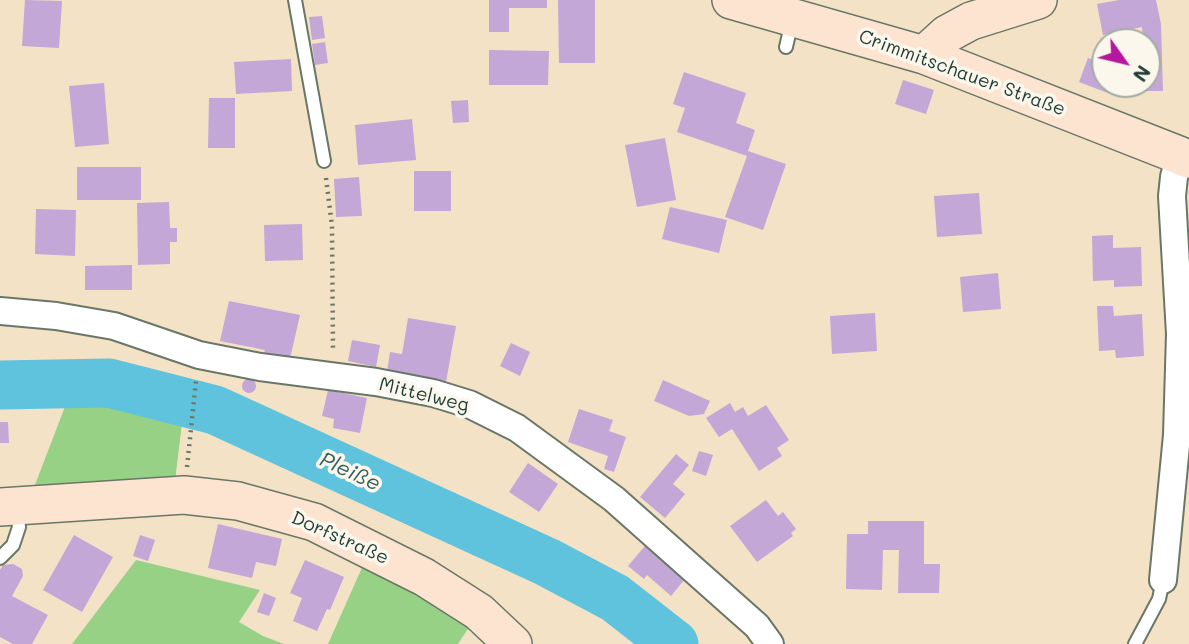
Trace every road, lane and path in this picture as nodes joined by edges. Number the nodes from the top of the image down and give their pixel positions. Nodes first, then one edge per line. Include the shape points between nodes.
1 (295, 0) edge
2 (731, 0) edge
3 (1038, 0) edge
4 (924, 55) junction
5 (1185, 157) edge
6 (324, 161) joint
7 (0, 311) edge
8 (197, 374) dead end
9 (334, 376) junction
10 (190, 436) dead end
11 (8, 507) edge
12 (0, 558) edge
13 (1163, 580) joint
14 (513, 644) edge
15 (770, 644) edge
16 (1135, 644) edge

1 - 6 lane
2 - 4 street, Crimmitschauer Straße via 791,24
3 - 4 street via 971,21 947,34
4 - 5 street, Crimmitschauer Straße
5 - 13 street via 1174,177 1172,197 1180,334 1178,424
6 - 9 path via 332,226
7 - 9 street, Mittelweg via 114,326 199,355
8 - 10 path
9 - 15 street, Mittelweg via 433,393 517,428 662,539 757,626
11 - 12 lane, Dorfstraße via 19,527 13,545
11 - 14 street, Dorfstraße via 184,495 238,501 314,522 424,577 479,612
13 - 16 lane via 1159,598

